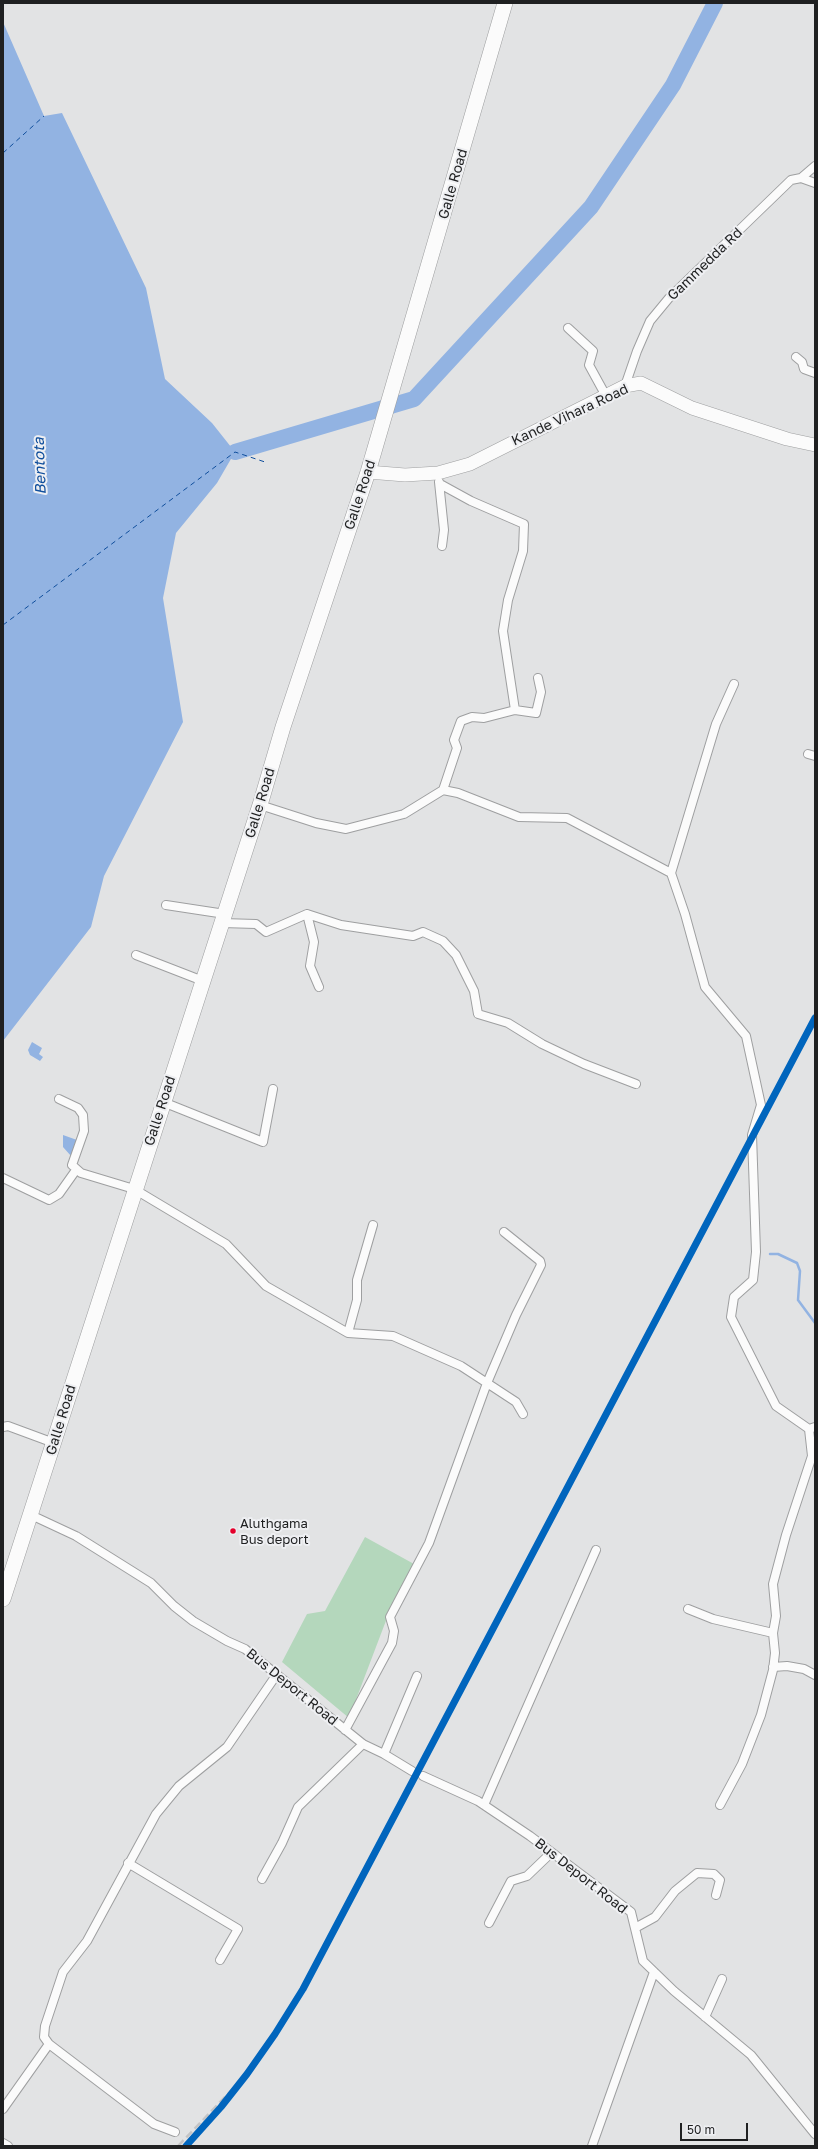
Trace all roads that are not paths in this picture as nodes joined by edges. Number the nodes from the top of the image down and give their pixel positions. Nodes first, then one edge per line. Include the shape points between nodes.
1 (505, 3) edge
2 (815, 166) edge
3 (801, 178) junction
4 (815, 183) edge
5 (568, 328) dead end
6 (796, 357) dead end
7 (815, 373) edge
8 (625, 386) junction
9 (606, 396) junction
10 (815, 445) edge
11 (370, 465) junction
12 (439, 479) junction
13 (442, 546) dead end
14 (538, 678) dead end
15 (734, 684) dead end
16 (515, 710) junction
17 (443, 790) junction
18 (260, 805) junction
19 (671, 872) junction
20 (166, 905) dead end
21 (306, 914) junction
22 (223, 918) junction
23 (136, 955) dead end
24 (202, 981) junction
25 (319, 987) dead end
26 (636, 1084) dead end
27 (274, 1089) dead end
28 (59, 1099) dead end
29 (163, 1102) junction
30 (76, 1170) junction
31 (3, 1178) edge
32 (134, 1189) junction
33 (373, 1225) dead end
34 (504, 1232) dead end
35 (348, 1333) junction
36 (487, 1383) junction
37 (523, 1414) dead end
38 (3, 1427) edge
39 (812, 1428) edge
40 (54, 1443) junction
41 (814, 1456) edge
42 (31, 1515) junction
43 (596, 1550) dead end
44 (3, 1599) edge
45 (688, 1609) dead end
46 (773, 1634) junction
47 (773, 1667) junction
48 (277, 1674) junction
49 (815, 1675) edge
50 (417, 1676) dead end
51 (345, 1730) junction
52 (363, 1744) junction
53 (384, 1754) junction
54 (412, 1770) dead end
55 (423, 1776) dead end
56 (484, 1805) junction
57 (720, 1805) dead end
58 (552, 1853) junction
59 (128, 1863) junction
60 (262, 1879) dead end
61 (716, 1895) dead end
62 (489, 1923) dead end
63 (635, 1928) junction
64 (220, 1960) dead end
65 (654, 1972) junction
66 (722, 1979) dead end
67 (706, 2017) junction
68 (49, 2044) junction
69 (3, 2109) edge
70 (176, 2132) dead end
71 (815, 2134) edge
72 (3, 2143) edge
73 (8, 2146) edge
74 (592, 2146) edge

1 - 11 highway, Galle Road
2 - 3 street, Gammedda Rd
3 - 4 street
3 - 8 street, Gammedda Rd via 791,180 669,298 650,321
5 - 9 street via 593,351 589,365
6 - 7 street via 802,362 804,369
8 - 9 main road, Kande Vihara Road
8 - 10 main road, Kande Vihara Road via 641,383 692,408 786,439
9 - 12 main road, Kande Vihara Road
11 - 12 main road, Kande Vihara Road via 405,475
11 - 18 highway, Galle Road
12 - 13 street via 444,530
12 - 16 street via 470,501 524,524 522,552 508,600 503,631
14 - 16 street via 541,692 536,712
15 - 19 street via 716,724
16 - 17 street via 460,721 454,740 457,748
17 - 18 street via 404,814 346,829 316,823
17 - 19 street via 458,793 519,817 567,818
18 - 22 highway, Galle Road
19 - 39 street via 705,987 746,1036 761,1105 752,1135 756,1252 753,1280 734,1297 731,1317 776,1406
20 - 22 street
21 - 22 street via 266,932 256,924
21 - 25 street via 314,942 310,966
21 - 26 street via 341,925 413,936 423,932 443,941 456,955 467,974 474,991 478,1014 508,1022 542,1044
22 - 24 highway, Galle Road
23 - 24 street
24 - 29 highway, Galle Road
27 - 29 street via 263,1142
28 - 30 street via 78,1108 83,1115 84,1131 72,1165
29 - 32 highway, Galle Road
30 - 31 street via 60,1194 49,1200
30 - 32 street
32 - 35 street via 226,1244 266,1286
32 - 40 highway, Galle Road
33 - 35 street via 357,1280 357,1300
34 - 36 street via 540,1261 541,1265
35 - 36 street via 393,1336 461,1366
36 - 37 street via 512,1398
36 - 51 street via 429,1543 390,1617 394,1631 392,1643
38 - 40 street via 8,1426
39 - 41 street
40 - 42 highway, Galle Road
41 - 46 street via 786,1535 773,1584 776,1616
42 - 44 highway, Galle Road
42 - 48 street, Bus Deport Road via 76,1536 151,1583 193,1621 246,1649
43 - 56 street
45 - 46 street via 736,1626
46 - 47 street
47 - 49 street via 804,1669
47 - 57 street via 761,1715 742,1764
48 - 51 street, Bus Deport Road
48 - 59 street via 227,1747 179,1786 156,1814
50 - 53 street
51 - 52 street, Bus Deport Road
52 - 53 street, Bus Deport Road
52 - 60 street via 298,1807
53 - 54 street, Bus Deport Road
55 - 56 street, Bus Deport Road
56 - 58 street, Bus Deport Road
58 - 62 street via 527,1876 512,1882
58 - 63 street, Bus Deport Road via 631,1912
59 - 64 street via 238,1930
59 - 68 street via 87,1941 63,1972 45,2026 44,2037
61 - 63 street via 720,1880 714,1874 697,1873 675,1891 655,1917
63 - 65 street, Bus Deport Road via 643,1961
65 - 67 street, Bus Deport Road
65 - 74 street
66 - 67 street
67 - 71 street, Bus Deport Road via 751,2055
68 - 69 street
68 - 70 street via 154,2124
72 - 73 street

